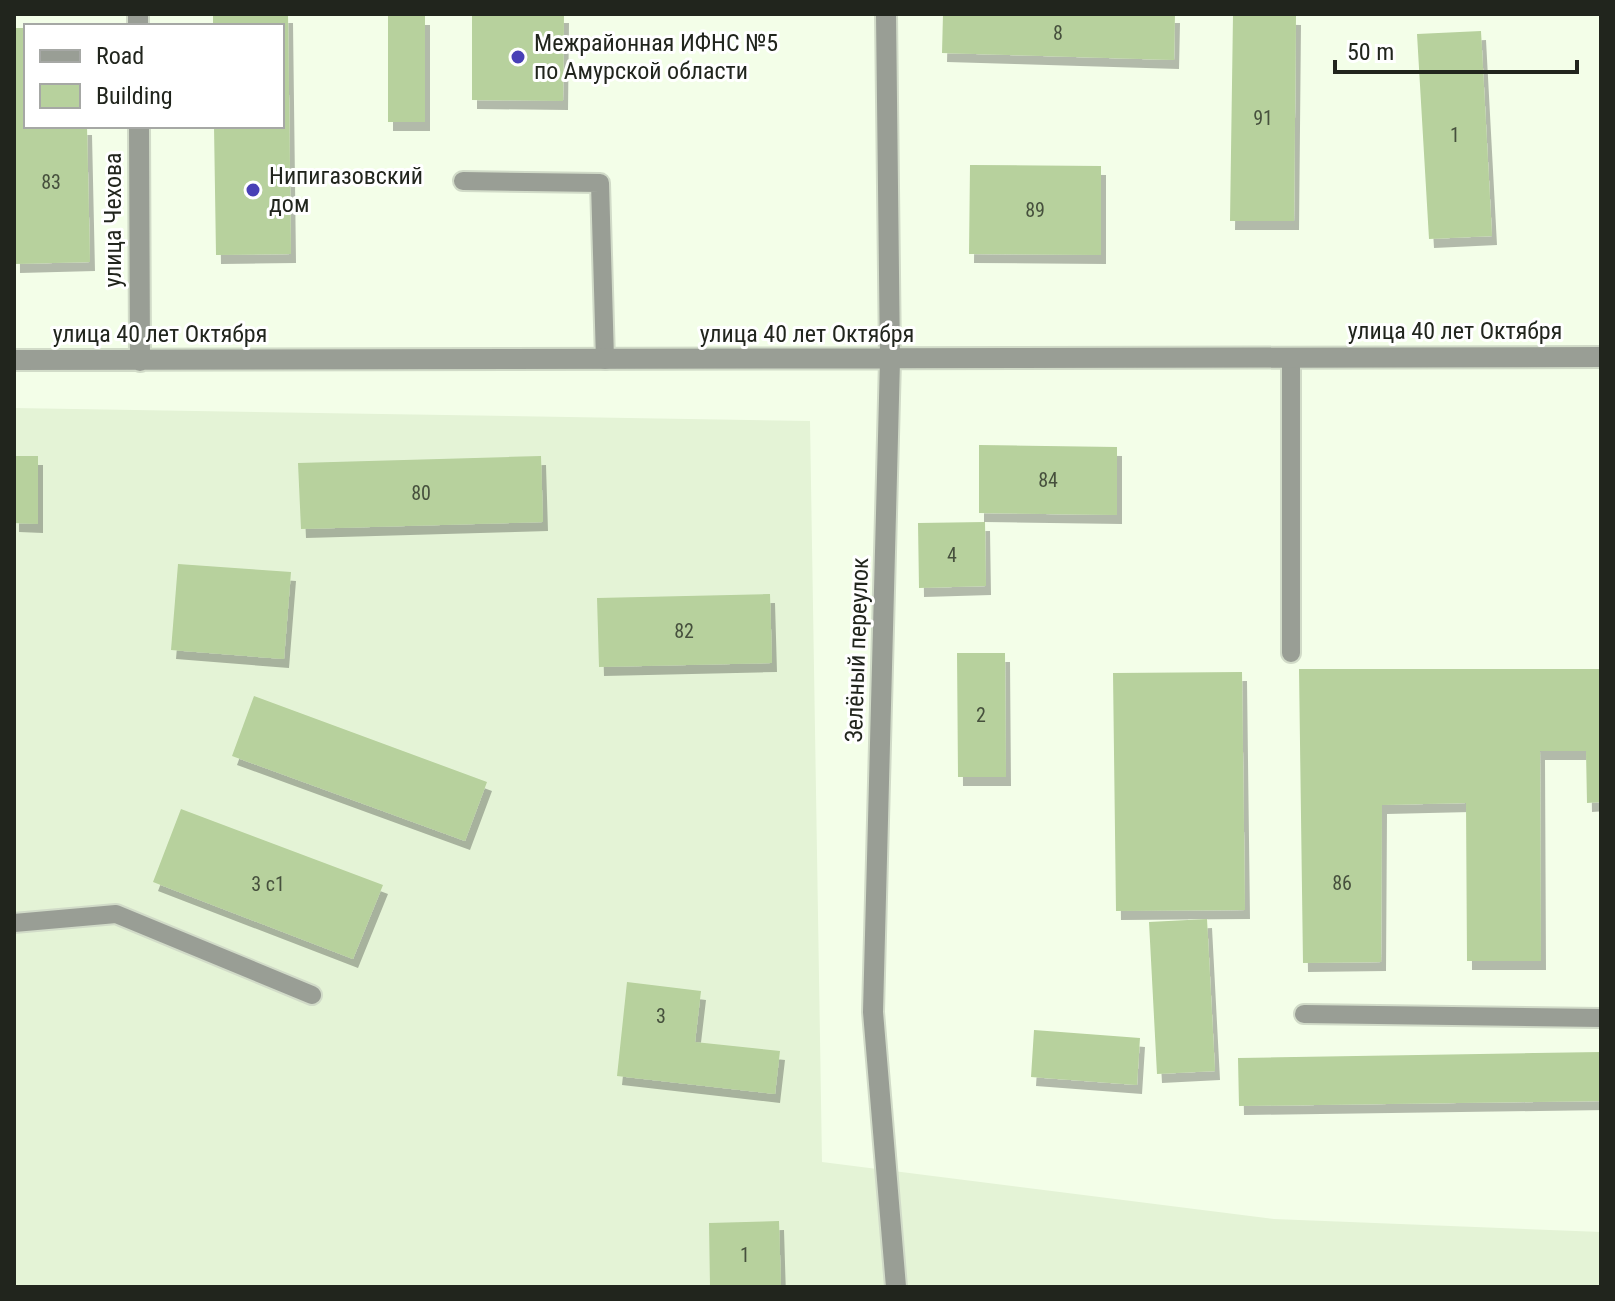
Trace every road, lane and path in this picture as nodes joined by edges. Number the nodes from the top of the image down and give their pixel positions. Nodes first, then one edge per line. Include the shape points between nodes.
1 (886, 14) edge
2 (139, 128) edge
3 (463, 181) dead end
4 (1601, 357) edge
5 (1291, 358) junction
6 (14, 360) edge
7 (605, 360) junction
8 (890, 360) junction
9 (140, 361) junction
10 (1291, 653) dead end
11 (14, 923) edge
12 (312, 995) dead end
13 (1304, 1014) dead end
14 (1601, 1018) edge
15 (896, 1287) edge

1 - 8 street, Зелёный переулок
2 - 9 street, улица Чехова
3 - 7 lane via 600,183
4 - 5 street, улица 40 лет Октября
5 - 8 street, улица 40 лет Октября
5 - 10 lane
6 - 9 street, улица 40 лет Октября
7 - 8 street, улица 40 лет Октября
7 - 9 street, улица 40 лет Октября
8 - 15 street, Зелёный переулок via 873,1012
11 - 12 lane via 116,914
13 - 14 lane

